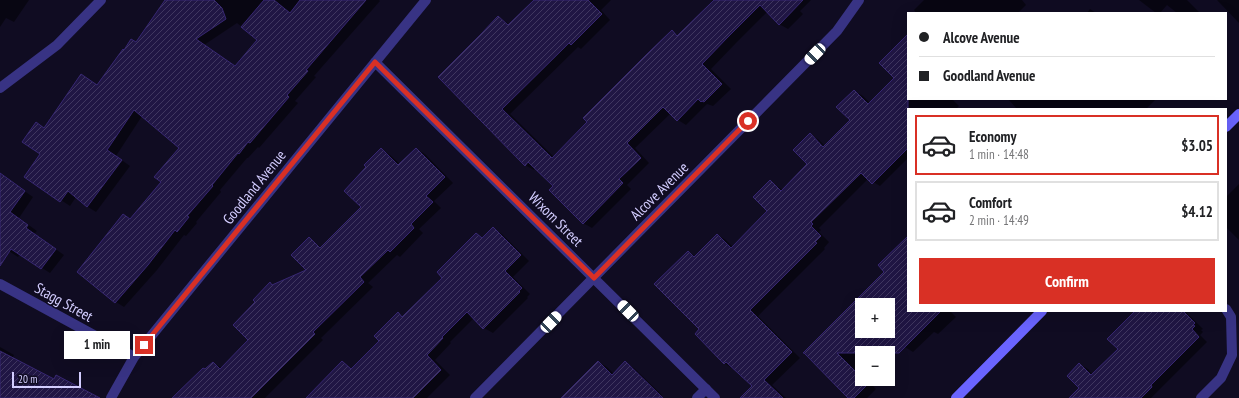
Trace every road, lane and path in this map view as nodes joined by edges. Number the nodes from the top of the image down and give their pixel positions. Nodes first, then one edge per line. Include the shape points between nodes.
1 (101, 0) edge
2 (426, 0) edge
3 (859, 0) edge
4 (375, 62) junction
5 (0, 88) edge
6 (1239, 114) edge
7 (1227, 126) edge
8 (594, 278) junction
9 (0, 284) edge
10 (1227, 311) edge
11 (1041, 312) edge
12 (134, 358) junction
13 (706, 389) junction
14 (111, 398) edge
15 (475, 398) edge
16 (697, 398) edge
17 (715, 398) edge
18 (956, 398) edge
19 (1201, 398) edge

1 - 5 street via 57,45
2 - 4 street, Goodland Avenue
3 - 8 street, Alcove Avenue via 837,31
4 - 8 street, Wixom Street
4 - 12 street, Goodland Avenue
6 - 7 main road
8 - 13 street, Wixom Street
8 - 15 street, Alcove Avenue
9 - 12 street, Stagg Street
10 - 19 street via 1231,317 1232,355 1221,378
11 - 18 main road
12 - 14 street, Goodland Avenue
13 - 16 street
13 - 17 street, Wixom Street

